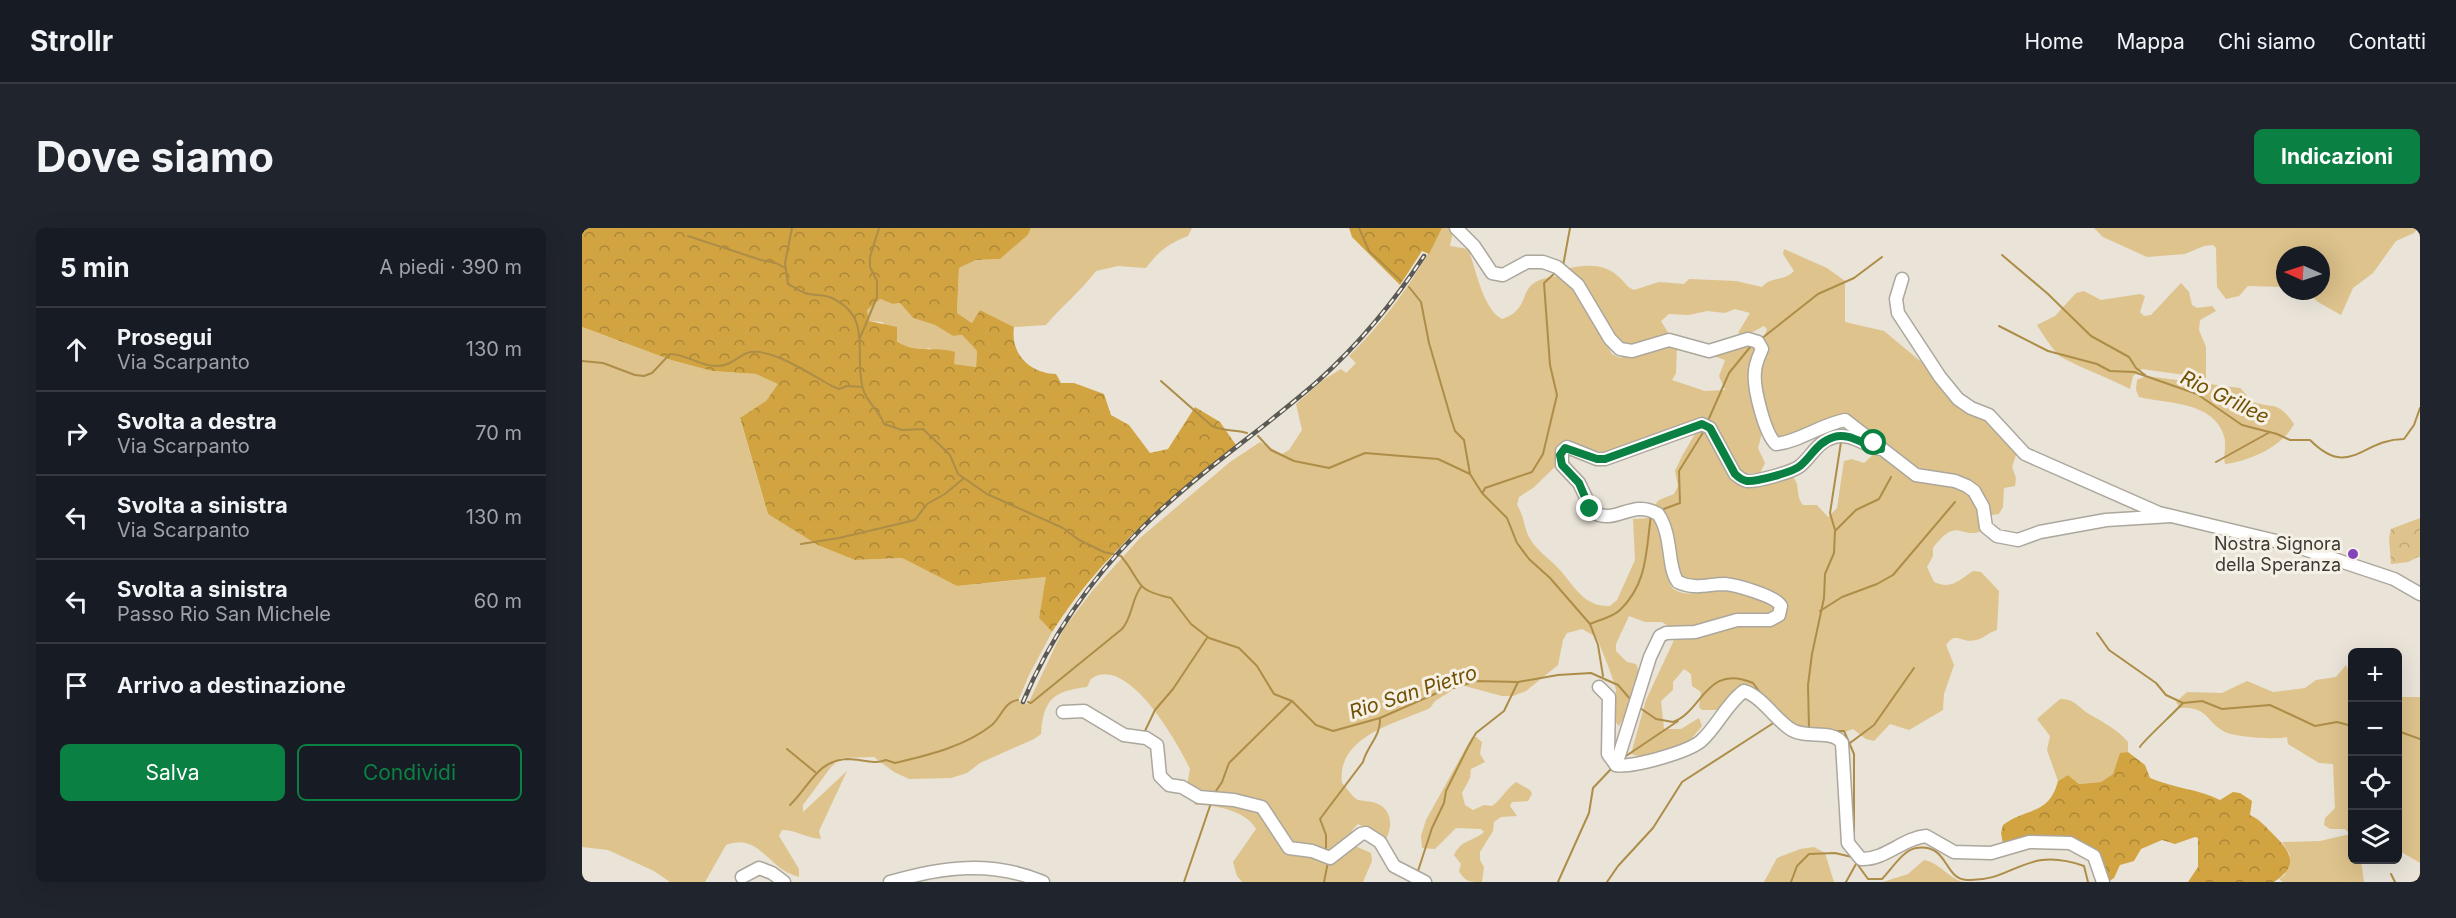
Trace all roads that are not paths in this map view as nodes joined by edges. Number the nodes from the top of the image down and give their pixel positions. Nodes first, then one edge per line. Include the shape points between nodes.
1 (1456, 228) edge
2 (1902, 279) dead end
3 (1881, 449) junction
4 (2165, 514) junction
5 (2420, 594) edge
6 (1599, 687) dead end
7 (1063, 712) dead end
8 (1616, 765) junction
9 (742, 877) dead end
10 (784, 882) edge
11 (890, 882) edge
12 (1043, 882) edge
13 (1425, 882) edge
14 (2103, 882) edge

1 - 3 street via 1492,273 1503,274 1527,262 1543,262 1570,275 1620,349 1632,351 1669,340 1709,351 1748,339 1758,342 1762,349 1754,373 1764,426 1776,444 1789,443 1821,426 1845,420
2 - 4 street via 1896,299 1899,313 1958,399 1989,414 2025,454
3 - 4 street via 1916,475 1955,480 1967,486 1983,507 1986,527 1997,536 2018,540 2106,519
3 - 8 street via 1862,444 1849,435 1835,436 1815,447 1794,470 1747,481 1735,474 1710,428 1702,424 1612,458 1597,459 1567,447 1562,451 1564,469 1579,483 1596,515 1610,516 1640,507 1658,514 1668,532 1678,582 1695,587 1737,586 1776,600 1781,606 1779,615 1770,620 1737,620 1695,632 1660,636
4 - 5 street via 2292,545 2394,579
6 - 8 street via 1609,697 1608,754
7 - 13 street via 1084,711 1124,735 1152,741 1157,745 1160,776 1169,785 1199,797 1262,807 1289,848 1330,858 1366,832 1380,842 1394,866
8 - 14 street via 1674,754 1700,742 1741,693 1748,692 1795,732 1832,735 1842,743 1854,852 1866,859 1926,836 1954,852 1991,853 2018,843 2059,842 2089,851 2099,864
9 - 10 street via 759,868
11 - 12 street via 975,866 1024,874

